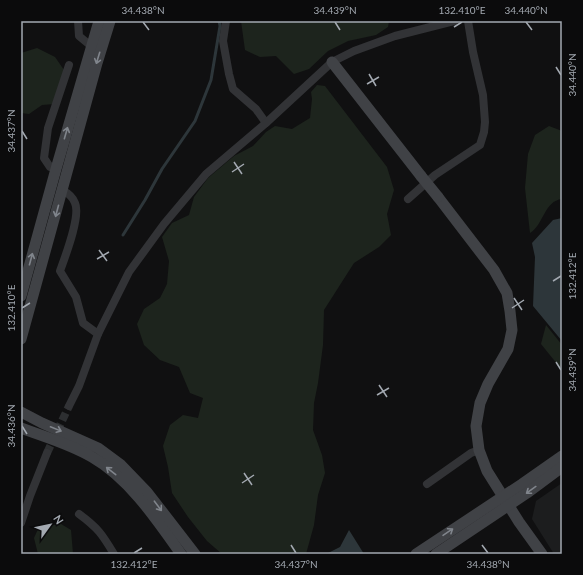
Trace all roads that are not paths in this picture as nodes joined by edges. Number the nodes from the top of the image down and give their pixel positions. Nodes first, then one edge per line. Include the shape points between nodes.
1 (78, 21) edge
2 (99, 21) edge
3 (110, 21) edge
4 (226, 21) edge
5 (454, 21) edge
6 (468, 21) edge
7 (92, 46) junction
8 (332, 62) junction
9 (69, 65) dead end
10 (266, 123) junction
11 (56, 169) junction
12 (62, 190) junction
13 (408, 199) dead end
14 (21, 296) edge
15 (98, 334) junction
16 (21, 339) edge
17 (69, 406) tunnel mouth
18 (21, 412) edge
19 (21, 428) edge
20 (479, 450) junction
21 (47, 453) tunnel mouth
22 (562, 456) edge
23 (562, 467) edge
24 (427, 484) dead end
25 (506, 500) junction
26 (79, 514) dead end
27 (21, 523) edge
28 (114, 554) edge
29 (181, 554) edge
30 (195, 554) edge
31 (416, 554) edge
32 (436, 554) edge
33 (542, 554) edge

1 - 7 street via 79,36
2 - 7 street
3 -> 12 street
4 - 10 street via 223,41 233,89 256,109
5 - 8 street via 395,36 354,50
6 - 13 street via 486,122 480,145 435,175
11 -> 7 street
8 - 10 street
8 - 20 street, bridge via 494,270 507,293 512,330 508,349 480,403 476,426
9 - 11 street via 48,128 44,158
10 - 15 street via 206,174 164,224 129,272
14 -> 11 street
12 - 15 street via 70,194 76,204 76,219 60,271 76,297 83,323
12 -> 16 street
15 - 17 street
18 -> 30 street via 98,448 121,465 148,492
29 -> 19 street via 140,498 114,473 93,457
20 - 24 street
20 - 25 street via 487,471
21 - 27 street
22 - 25 street
23 -> 25 street via 527,493
31 -> 25 street
25 - 32 street
25 - 33 street
26 - 28 street via 95,525

